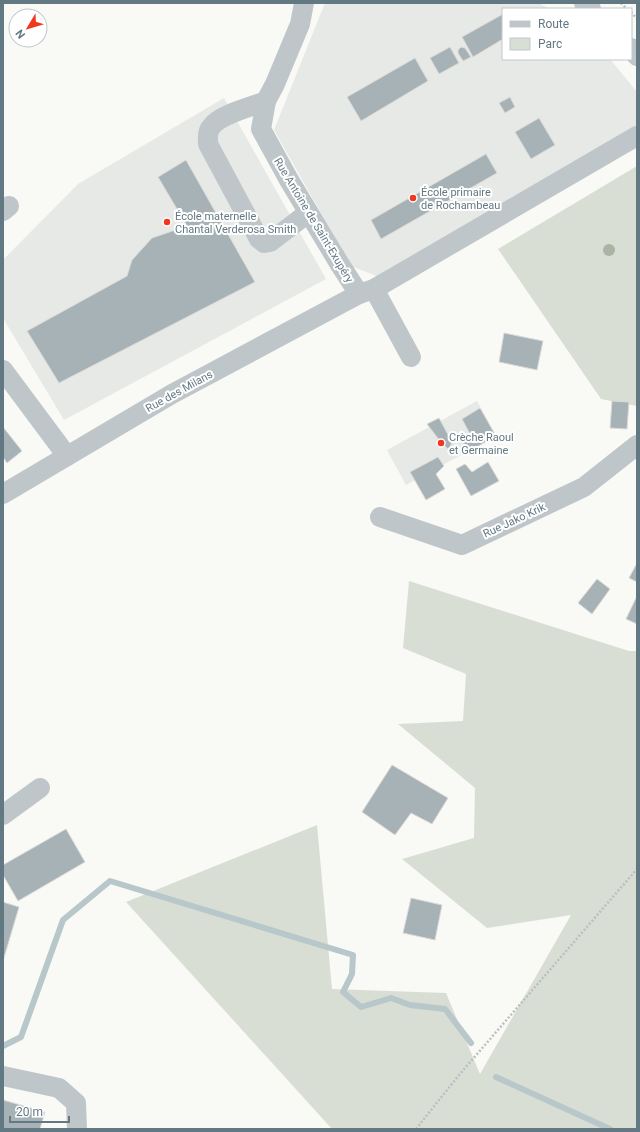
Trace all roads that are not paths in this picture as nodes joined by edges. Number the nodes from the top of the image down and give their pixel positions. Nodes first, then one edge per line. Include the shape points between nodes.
1 (304, 3) edge
2 (266, 101) junction
3 (637, 136) edge
4 (308, 213) junction
5 (366, 291) junction
6 (411, 357) dead end
7 (3, 370) edge
8 (637, 445) edge
9 (67, 456) junction
10 (3, 494) edge
11 (380, 517) dead end
12 (40, 788) dead end
13 (3, 815) edge
14 (3, 1076) edge
15 (77, 1129) edge

1 - 2 street, Rue Antoine de Saint-Exupéry via 300,24
2 - 4 street, Rue Antoine de Saint-Exupéry via 261,129
2 - 4 street via 220,118 211,126 208,144 259,239 264,243 270,242
3 - 5 street
4 - 5 street, Rue Antoine de Saint-Exupéry via 339,263
5 - 6 street, Rue Antoine de Saint-Exupéry
5 - 9 street, Rue des Milans via 172,394
7 - 9 street
8 - 11 street, Rue Jako Krik via 584,487 462,545
9 - 10 street, Rue des Milans
12 - 13 street
14 - 15 street via 59,1088 76,1103

